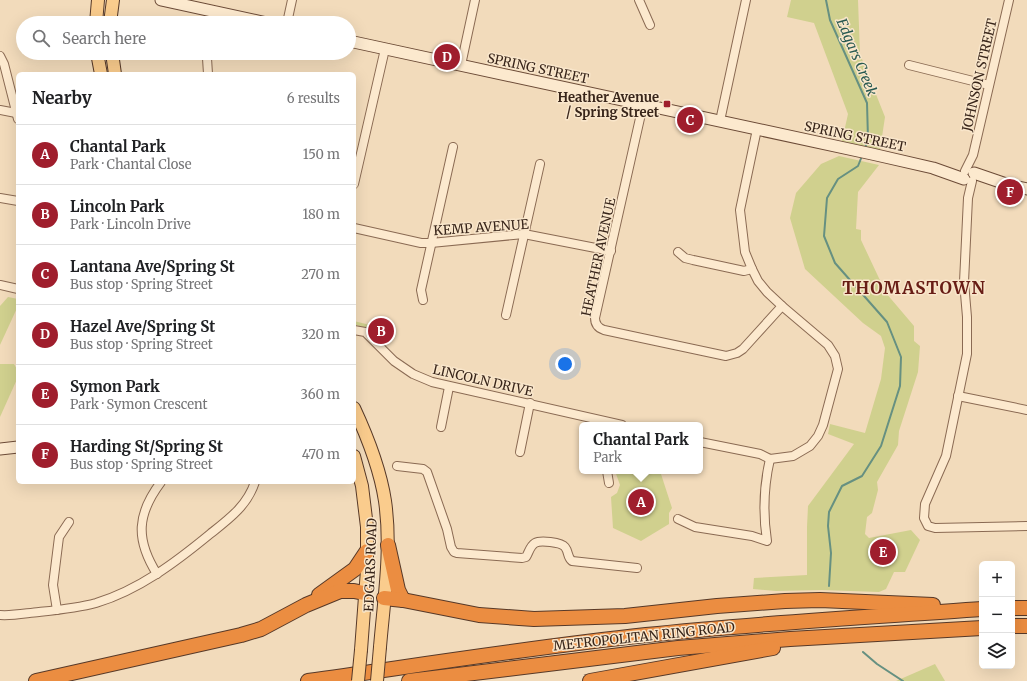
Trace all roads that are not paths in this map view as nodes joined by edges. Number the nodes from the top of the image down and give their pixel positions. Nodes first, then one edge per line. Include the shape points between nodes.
1 (98, 0) edge
2 (112, 0) edge
3 (160, 0) edge
4 (292, 0) edge
5 (475, 0) edge
6 (639, 0) edge
7 (746, 0) edge
8 (1008, 0) edge
9 (97, 16) edge
10 (111, 16) edge
11 (210, 16) edge
12 (289, 16) edge
13 (650, 25) dead end
14 (356, 43) edge
15 (385, 49) junction
16 (0, 56) edge
17 (98, 60) edge
18 (113, 60) edge
19 (207, 60) edge
20 (460, 65) junction
21 (909, 65) dead end
22 (101, 72) edge
23 (115, 72) edge
24 (208, 72) edge
25 (989, 85) junction
26 (643, 105) junction
27 (0, 110) edge
28 (16, 112) edge
29 (16, 116) edge
30 (720, 121) junction
31 (757, 129) junction
32 (453, 147) dead end
33 (540, 164) dead end
34 (356, 175) edge
35 (969, 176) junction
36 (1027, 189) edge
37 (0, 198) edge
38 (16, 201) edge
39 (356, 228) edge
40 (524, 234) junction
41 (431, 243) junction
42 (611, 251) junction
43 (678, 252) dead end
44 (752, 269) junction
45 (0, 285) edge
46 (16, 289) edge
47 (423, 300) dead end
48 (782, 306) junction
49 (506, 315) dead end
50 (356, 330) edge
51 (449, 387) junction
52 (958, 396) junction
53 (530, 403) junction
54 (1027, 410) edge
55 (356, 412) edge
56 (609, 422) edge
57 (441, 427) dead end
58 (703, 443) edge
59 (0, 444) edge
60 (16, 447) edge
61 (0, 450) edge
62 (520, 452) dead end
63 (770, 459) junction
64 (356, 464) edge
65 (398, 466) dead end
66 (608, 474) edge
67 (609, 483) dead end
68 (160, 484) edge
69 (254, 484) edge
70 (678, 520) dead end
71 (69, 522) dead end
72 (1027, 526) edge
73 (388, 545) junction
74 (367, 551) junction
75 (637, 568) dead end
76 (157, 574) junction
77 (364, 593) junction
78 (384, 598) junction
79 (403, 600) junction
80 (306, 605) junction
81 (979, 608) edge
82 (979, 608) edge
83 (1015, 608) edge
84 (1027, 608) edge
85 (57, 610) junction
86 (0, 615) edge
87 (1015, 626) edge
88 (1027, 626) edge
89 (979, 628) edge
90 (864, 634) junction
91 (36, 681) edge
92 (308, 681) edge
93 (358, 681) edge
94 (377, 681) edge
95 (409, 681) edge
96 (590, 681) edge

1 - 9 main road
2 - 10 main road
3 - 11 street
4 - 12 street
5 - 20 street
6 - 13 street
7 - 30 street
8 - 25 street, JOHNSON STREET
14 - 15 street, SPRING STREET
15 - 20 street, SPRING STREET
15 - 34 street
16 - 28 street
17 - 22 main road
18 - 23 main road
19 - 24 street
20 - 26 street, SPRING STREET
21 - 25 street
25 - 35 street, JOHNSON STREET
26 - 30 street, SPRING STREET
26 - 42 street, HEATHER AVENUE
27 - 29 street
30 - 31 street, SPRING STREET
31 - 35 street, SPRING STREET
31 - 44 street via 740,210 743,241
32 - 41 street
33 - 40 street
35 - 36 street, SPRING STREET
35 - 52 street, JOHNSON STREET via 964,282 967,354
37 - 38 street
39 - 41 street, KEMP AVENUE
40 - 41 street, KEMP AVENUE
40 - 42 street, KEMP AVENUE
40 - 49 street
41 - 47 street via 421,290
42 - 48 street, HEATHER AVENUE via 596,318 597,325 604,330 731,356 743,349
43 - 44 street via 693,260 744,271
44 - 48 street via 758,281
45 - 46 street
48 - 63 street via 828,346 835,356 838,369 818,436 810,446 793,456
50 - 51 street, LINCOLN DRIVE via 364,332 394,361 414,374
51 - 53 street, LINCOLN DRIVE
51 - 57 street
52 - 54 street
52 - 72 street, JOHNSON STREET via 946,456 925,504 924,518 928,526
53 - 56 street, LINCOLN DRIVE
53 - 62 street
55 - 73 main road, EDGARS ROAD via 379,474 387,515
58 - 63 street via 760,454
59 - 60 street
60 - 61 street
63 - 70 street via 767,472 765,526 767,541 752,536 695,527
64 - 74 main road, EDGARS ROAD via 365,501
65 - 75 street via 423,469 427,472 454,552 522,558 526,557 536,542 558,543 567,549 572,562
66 - 67 street
68 - 76 street via 145,510 141,533 146,553
69 - 76 street via 239,510
71 - 85 street via 59,537 53,585
73 - 78 main road, EDGARS ROAD
73 - 79 highway via 398,590
74 - 77 main road, EDGARS ROAD
74 - 80 highway via 355,569
76 - 85 street via 129,590 96,603
77 - 78 main road
77 - 80 highway via 340,591
77 - 93 main road, EDGARS ROAD, bridge
78 - 79 highway
78 - 94 main road, EDGARS ROAD, bridge
79 - 81 highway via 479,616 534,619 625,616 717,606 820,600
80 - 91 highway via 261,629 241,635
82 - 92 highway, METROPOLITAN RING ROAD via 646,635
83 - 84 highway
85 - 86 street
87 - 88 highway
89 - 90 highway, METROPOLITAN RING ROAD
90 - 95 highway, METROPOLITAN RING ROAD via 678,648
90 - 96 highway

